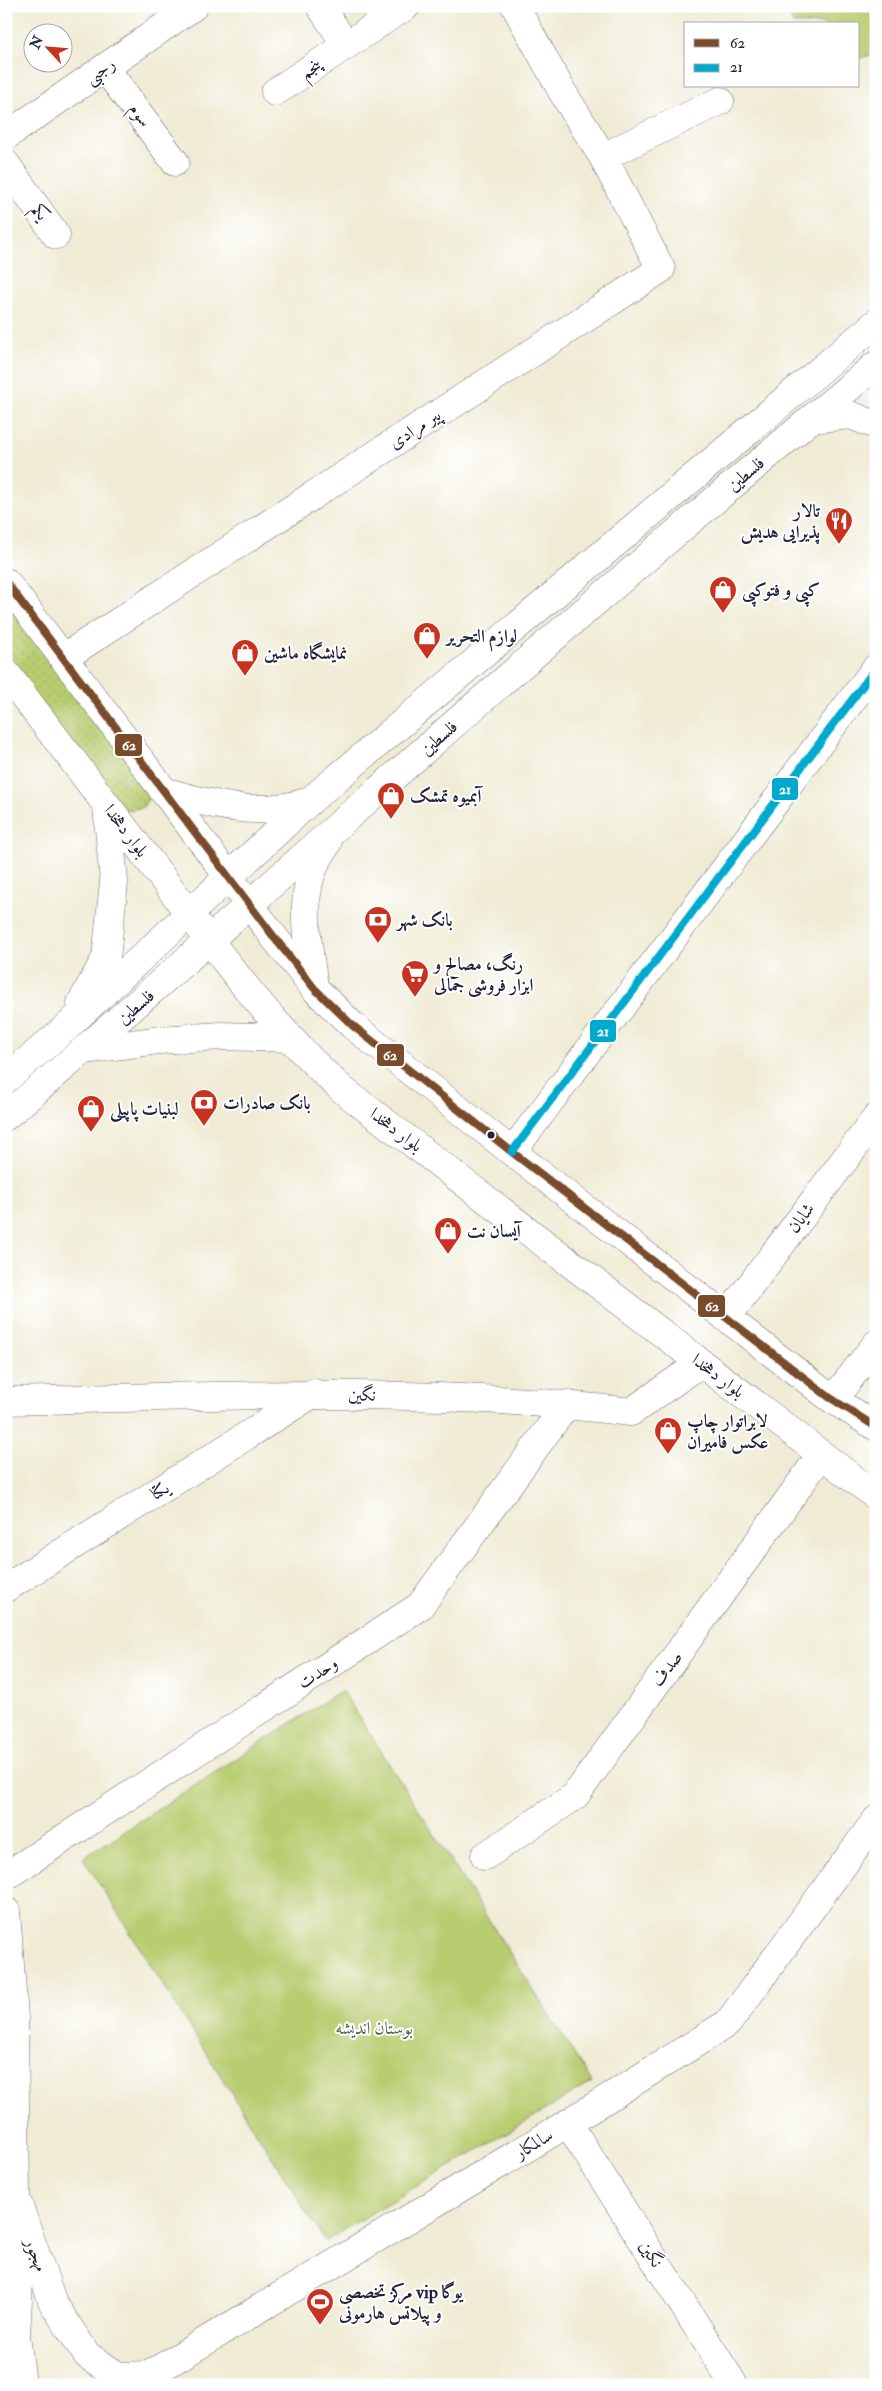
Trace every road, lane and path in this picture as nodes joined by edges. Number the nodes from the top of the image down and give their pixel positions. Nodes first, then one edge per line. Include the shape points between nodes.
1 (194, 6) edge
2 (320, 6) edge
3 (406, 6) edge
4 (516, 6) edge
5 (346, 45) junction
6 (105, 68) junction
7 (275, 92) dead end
8 (720, 101) dead end
9 (6, 136) edge
10 (603, 157) junction
11 (175, 162) dead end
12 (6, 164) edge
13 (56, 235) dead end
14 (876, 323) edge
15 (876, 365) edge
16 (811, 419) junction
17 (876, 425) edge
18 (6, 582) edge
19 (63, 658) junction
20 (876, 668) edge
21 (6, 673) edge
22 (163, 791) junction
23 (311, 800) junction
24 (107, 806) junction
25 (339, 825) junction
26 (229, 878) junction
27 (250, 905) junction
28 (188, 913) junction
29 (210, 941) junction
30 (314, 988) junction
31 (68, 1026) junction
32 (288, 1038) junction
33 (86, 1050) junction
34 (6, 1079) edge
35 (6, 1116) edge
36 (876, 1118) edge
37 (512, 1152) junction
38 (726, 1318) junction
39 (876, 1344) edge
40 (702, 1363) junction
41 (314, 1393) junction
42 (833, 1400) junction
43 (6, 1401) edge
44 (567, 1404) junction
45 (876, 1426) edge
46 (822, 1455) junction
47 (876, 1496) edge
48 (6, 1588) edge
49 (876, 1820) edge
50 (485, 1856) dead end
51 (6, 1876) edge
52 (6, 1911) edge
53 (10, 2022) edge
54 (568, 2124) junction
55 (23, 2218) junction
56 (118, 2376) joint
57 (22, 2385) edge
58 (734, 2385) edge

1 - 6 street, رجبی
2 - 5 street
3 - 5 street, پنجم
4 - 10 street via 563,93
5 - 7 street, پنجم
6 - 9 street, رجبی
6 - 11 street, سوم
8 - 10 street
10 - 19 street, پیر مرادی via 661,269
12 - 13 street, یکم
14 - 23 street, فلسطین
15 - 16 street, فلسطین
16 - 17 street via 850,415
16 - 25 street, فلسطین
18 - 19 street
19 - 22 street
20 - 37 street
21 - 24 street, بلوار دهخدا
22 - 23 street via 198,801 257,810 289,808
22 - 26 street
23 - 26 street, فلسطین
24 - 28 street, بلوار دهخدا
24 - 31 street via 114,882 106,958
25 - 27 street, فلسطین
25 - 30 street via 310,874 306,903
26 - 27 street
26 - 28 street, فلسطین
27 - 29 street, فلسطین
27 - 30 street
28 - 29 street, بلوار دهخدا
28 - 31 street, فلسطین
29 - 32 street, بلوار دهخدا
29 - 33 street, فلسطین
30 - 37 street via 352,1025
31 - 34 street, فلسطین
32 - 33 street via 221,1036
32 - 40 street, بلوار دهخدا via 344,1091
33 - 35 street, فلسطین
36 - 38 street, شایان
37 - 38 street
38 - 42 street
39 - 42 street
40 - 44 street, نگین via 631,1412
40 - 46 street, بلوار دهخدا
41 - 43 street, نگین
41 - 44 street, نگین
41 - 48 street, یکتا
42 - 45 street
44 - 51 street, وحدت via 420,1606
46 - 47 street, بلوار دهخدا
46 - 50 street, صدف via 575,1796
49 - 54 street, سالمکار via 728,2023
52 - 53 street, مهجور
53 - 55 street, مهجور via 16,2198
54 - 56 street, سالمکار via 149,2374
54 - 58 street, نگین
55 - 56 street, مهجور via 53,2303 86,2355
55 - 57 street via 16,2335

